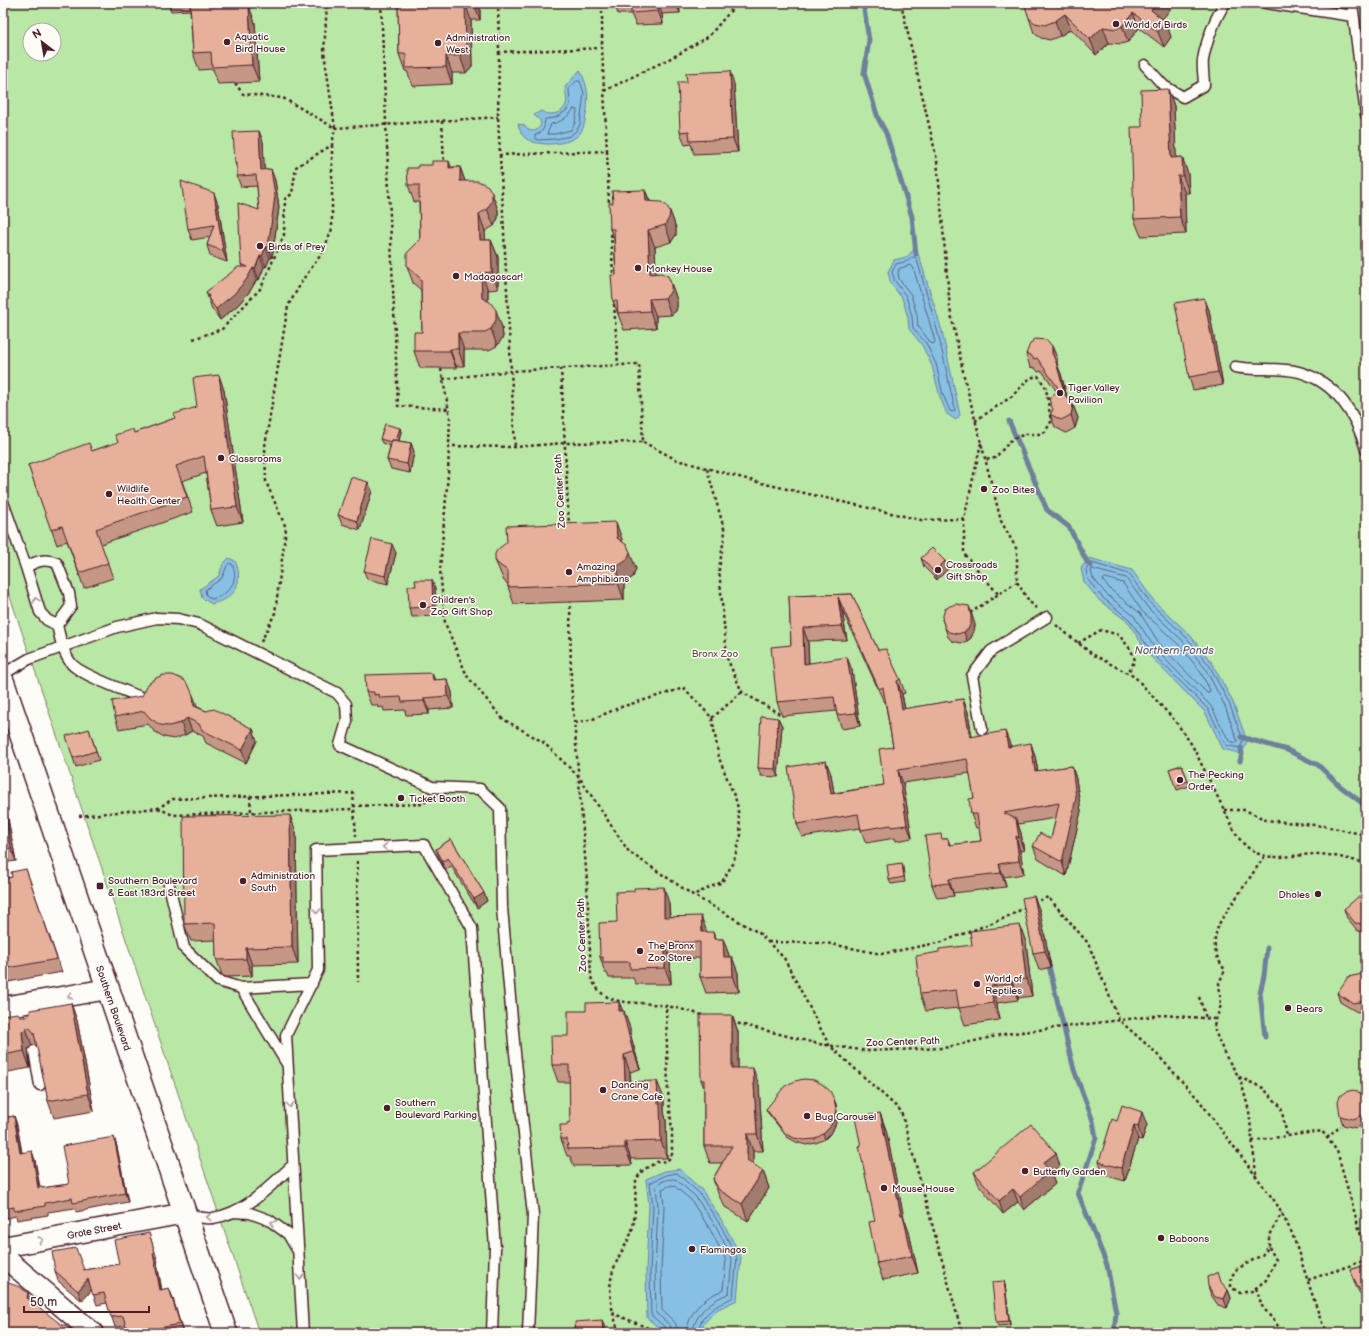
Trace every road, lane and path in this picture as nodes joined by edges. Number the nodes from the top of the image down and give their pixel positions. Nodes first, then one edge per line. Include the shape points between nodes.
1 (327, 3) edge
2 (381, 3) edge
3 (498, 3) edge
4 (602, 3) edge
5 (735, 3) edge
6 (901, 3) edge
7 (1226, 3) edge
8 (1266, 3) edge
9 (1352, 3) edge
10 (1353, 16) junction
11 (602, 48) junction
12 (499, 52) junction
13 (1145, 65) dead end
14 (235, 83) edge
15 (604, 91) junction
16 (1366, 115) edge
17 (498, 117) junction
18 (442, 121) junction
19 (386, 125) junction
20 (335, 128) junction
21 (332, 145) junction
22 (607, 151) junction
23 (500, 155) junction
24 (444, 164) edge
25 (609, 207) edge
26 (610, 223) edge
27 (613, 278) edge
28 (614, 302) edge
29 (193, 339) dead end
30 (618, 365) junction
31 (1235, 367) dead end
32 (561, 368) junction
33 (441, 369) dead end
34 (511, 370) junction
35 (442, 379) junction
36 (448, 409) junction
37 (976, 421) junction
38 (643, 442) junction
39 (564, 443) junction
40 (981, 443) junction
41 (449, 446) junction
42 (515, 447) junction
43 (1366, 450) edge
44 (985, 460) junction
45 (707, 468) junction
46 (3, 502) edge
47 (964, 519) junction
48 (569, 531) edge
49 (26, 567) junction
50 (1017, 582) junction
51 (570, 595) edge
52 (999, 595) junction
53 (968, 615) edge
54 (1047, 617) junction
55 (57, 625) junction
56 (1078, 643) junction
57 (63, 646) junction
58 (257, 652) junction
59 (1128, 673) junction
60 (3, 674) edge
61 (3, 682) edge
62 (742, 692) junction
63 (143, 698) edge
64 (783, 716) dead end
65 (712, 718) junction
66 (574, 723) junction
67 (982, 729) dead end
68 (579, 777) junction
69 (432, 787) junction
70 (250, 796) junction
71 (353, 807) junction
72 (158, 808) junction
73 (1224, 810) junction
74 (251, 812) junction
75 (79, 816) dead end
76 (1366, 835) edge
77 (357, 848) junction
78 (1264, 857) junction
79 (1366, 863) edge
80 (169, 885) dead end
81 (693, 895) junction
82 (1034, 904) edge
83 (1026, 907) edge
84 (768, 942) junction
85 (358, 982) dead end
86 (312, 984) junction
87 (241, 988) junction
88 (108, 989) junction
89 (1199, 998) dead end
90 (666, 1006) junction
91 (3, 1007) edge
92 (711, 1017) edge
93 (1206, 1018) junction
94 (1216, 1019) junction
95 (1119, 1020) junction
96 (727, 1021) edge
97 (829, 1045) junction
98 (34, 1051) edge
99 (288, 1066) junction
100 (1239, 1077) junction
101 (40, 1085) edge
102 (1341, 1126) edge
103 (1287, 1136) junction
104 (1327, 1138) junction
105 (1252, 1141) junction
106 (293, 1165) junction
107 (1256, 1176) junction
108 (233, 1212) junction
109 (185, 1213) junction
110 (1282, 1213) junction
111 (3, 1247) edge
112 (1269, 1247) junction
113 (299, 1252) junction
114 (1366, 1253) edge
115 (3, 1256) edge
116 (1366, 1260) edge
117 (1308, 1280) junction
118 (1256, 1288) junction
119 (612, 1312) junction
120 (93, 1333) edge
121 (226, 1333) edge
122 (303, 1333) edge
123 (492, 1333) edge
124 (528, 1333) edge
125 (619, 1333) edge
126 (660, 1333) edge
127 (962, 1333) edge
128 (1286, 1333) edge
129 (1328, 1333) edge

1 - 20 path via 324,52
2 - 19 path
3 - 12 path
4 - 11 path
5 - 15 path via 709,36
6 - 37 path via 937,160 950,309
7 - 13 lane via 1219,12 1203,60 1204,85 1184,97 1164,86
8 - 10 lane
9 - 10 lane
10 - 16 lane
11 - 12 path
11 - 15 path
12 - 17 path
14 - 20 path via 243,94 283,98
15 - 22 path
17 - 18 path
17 - 23 path
18 - 19 path
18 - 24 path
19 - 20 path
19 - 36 path via 398,406
20 - 21 path
21 - 29 path via 296,167 292,194 285,199 284,235 261,288 222,330
21 - 58 path via 332,229 324,252 304,278 288,306 265,446 266,482 286,528 275,613
22 - 23 path
22 - 25 path
23 - 34 path
26 - 27 path
28 - 30 path
30 - 32 path
30 - 38 path via 639,364
31 - 43 lane via 1299,372 1325,383 1346,404 1362,434
32 - 34 path
32 - 39 path, Zoo Center Path
33 - 35 path
34 - 35 path
34 - 42 path
35 - 36 path
36 - 41 path
37 - 40 path
37 - 44 path via 1011,397 1030,378 1038,376 1046,388 1051,422 1045,432 1012,439 995,458
38 - 39 path
38 - 45 path via 677,460
39 - 42 path
39 - 48 path, Zoo Center Path
40 - 44 path
40 - 47 path
41 - 42 path
41 - 68 path via 440,569 445,623 467,676 503,719 543,742
44 - 50 path via 1001,521 1017,550
45 - 47 path via 760,483 921,520
45 - 62 path via 725,532 719,568 727,658
46 - 49 lane
47 - 52 path via 964,554
55 -> 49 lane via 47,620 40,612
49 - 55 lane via 48,559 57,563 69,593 71,606
50 - 52 path
50 - 54 path via 1029,601
51 - 66 path, Zoo Center Path
52 - 53 path
54 - 56 path
54 - 67 lane via 991,651 972,676
55 - 57 lane
56 - 59 path via 1092,654
56 - 59 path via 1101,630 1119,635 1131,650 1135,660
57 - 58 lane via 117,627 157,618 199,624
57 - 60 lane via 29,659
57 - 63 lane via 71,664 85,673
58 - 69 lane via 337,693 346,704 347,721 340,745
59 - 73 path via 1135,677 1176,722 1192,745
61 - 88 main road, Southern Boulevard
62 - 64 path
62 - 65 path
65 - 66 path via 684,688
65 - 81 path via 719,758 737,803 741,835 733,863 722,882
66 - 68 path, Zoo Center Path
68 - 81 path via 629,852
68 - 90 path, Zoo Center Path via 591,977 594,985 604,995 613,999
69 - 71 path via 424,804
69 - 124 lane via 480,789 500,808 502,908 533,1216
70 - 71 path via 353,793
70 - 72 path via 173,799
70 - 74 path
71 - 74 path
71 - 77 path
72 - 74 path via 173,815
72 - 75 path
73 - 76 path via 1244,810 1266,820 1324,826
73 - 78 path via 1239,838
77 - 85 path
77 -> 86 lane via 316,850 318,970
123 -> 77 lane via 495,1248 472,928 424,845
78 - 79 path via 1322,854
78 - 94 path via 1216,930 1214,949 1225,970 1219,983 1221,1005
80 - 87 lane via 184,948 218,981
81 - 84 path via 759,933
82 - 95 path via 1048,897 1088,943
83 - 84 path via 1005,918 942,942 881,954 826,943
84 - 97 path via 784,958
86 - 87 lane
86 - 99 lane via 286,1035
87 - 99 lane
88 -> 91 street via 27,1006
88 - 109 main road, Southern Boulevard
89 - 93 path
90 - 92 path, Zoo Center Path
90 - 119 path via 672,1154 669,1160 653,1164 637,1178 632,1232 616,1261 611,1281
93 - 94 path, Zoo Center Path
93 - 95 path, Zoo Center Path via 1162,1015
94 - 100 path via 1215,1031 1225,1055
95 - 97 path, Zoo Center Path via 1005,1034 944,1048 868,1051
95 - 107 path via 1179,1077
96 - 97 path, Zoo Center Path
97 - 127 path via 901,1111
98 - 101 lane
99 -> 106 lane
100 - 103 path via 1263,1088 1281,1107
100 - 105 path via 1249,1111
102 - 104 path
103 - 104 path via 1322,1131
103 - 105 path
104 - 114 path via 1337,1151
105 - 107 path
106 - 108 lane via 253,1200
106 - 113 lane
107 - 110 path
108 -> 109 lane via 212,1219
113 -> 108 lane via 288,1234 269,1220 250,1213
111 -> 109 street, Grote Street
109 - 121 main road, Southern Boulevard
110 - 112 path via 1269,1235
110 - 117 path via 1292,1233
112 - 118 path via 1276,1260 1266,1280
112 - 118 path via 1262,1255 1237,1269 1231,1277 1231,1287 1240,1293
113 -> 122 lane
115 - 120 street
116 - 117 path
117 - 129 path
118 - 128 path via 1262,1306
119 - 125 path
119 - 126 path

